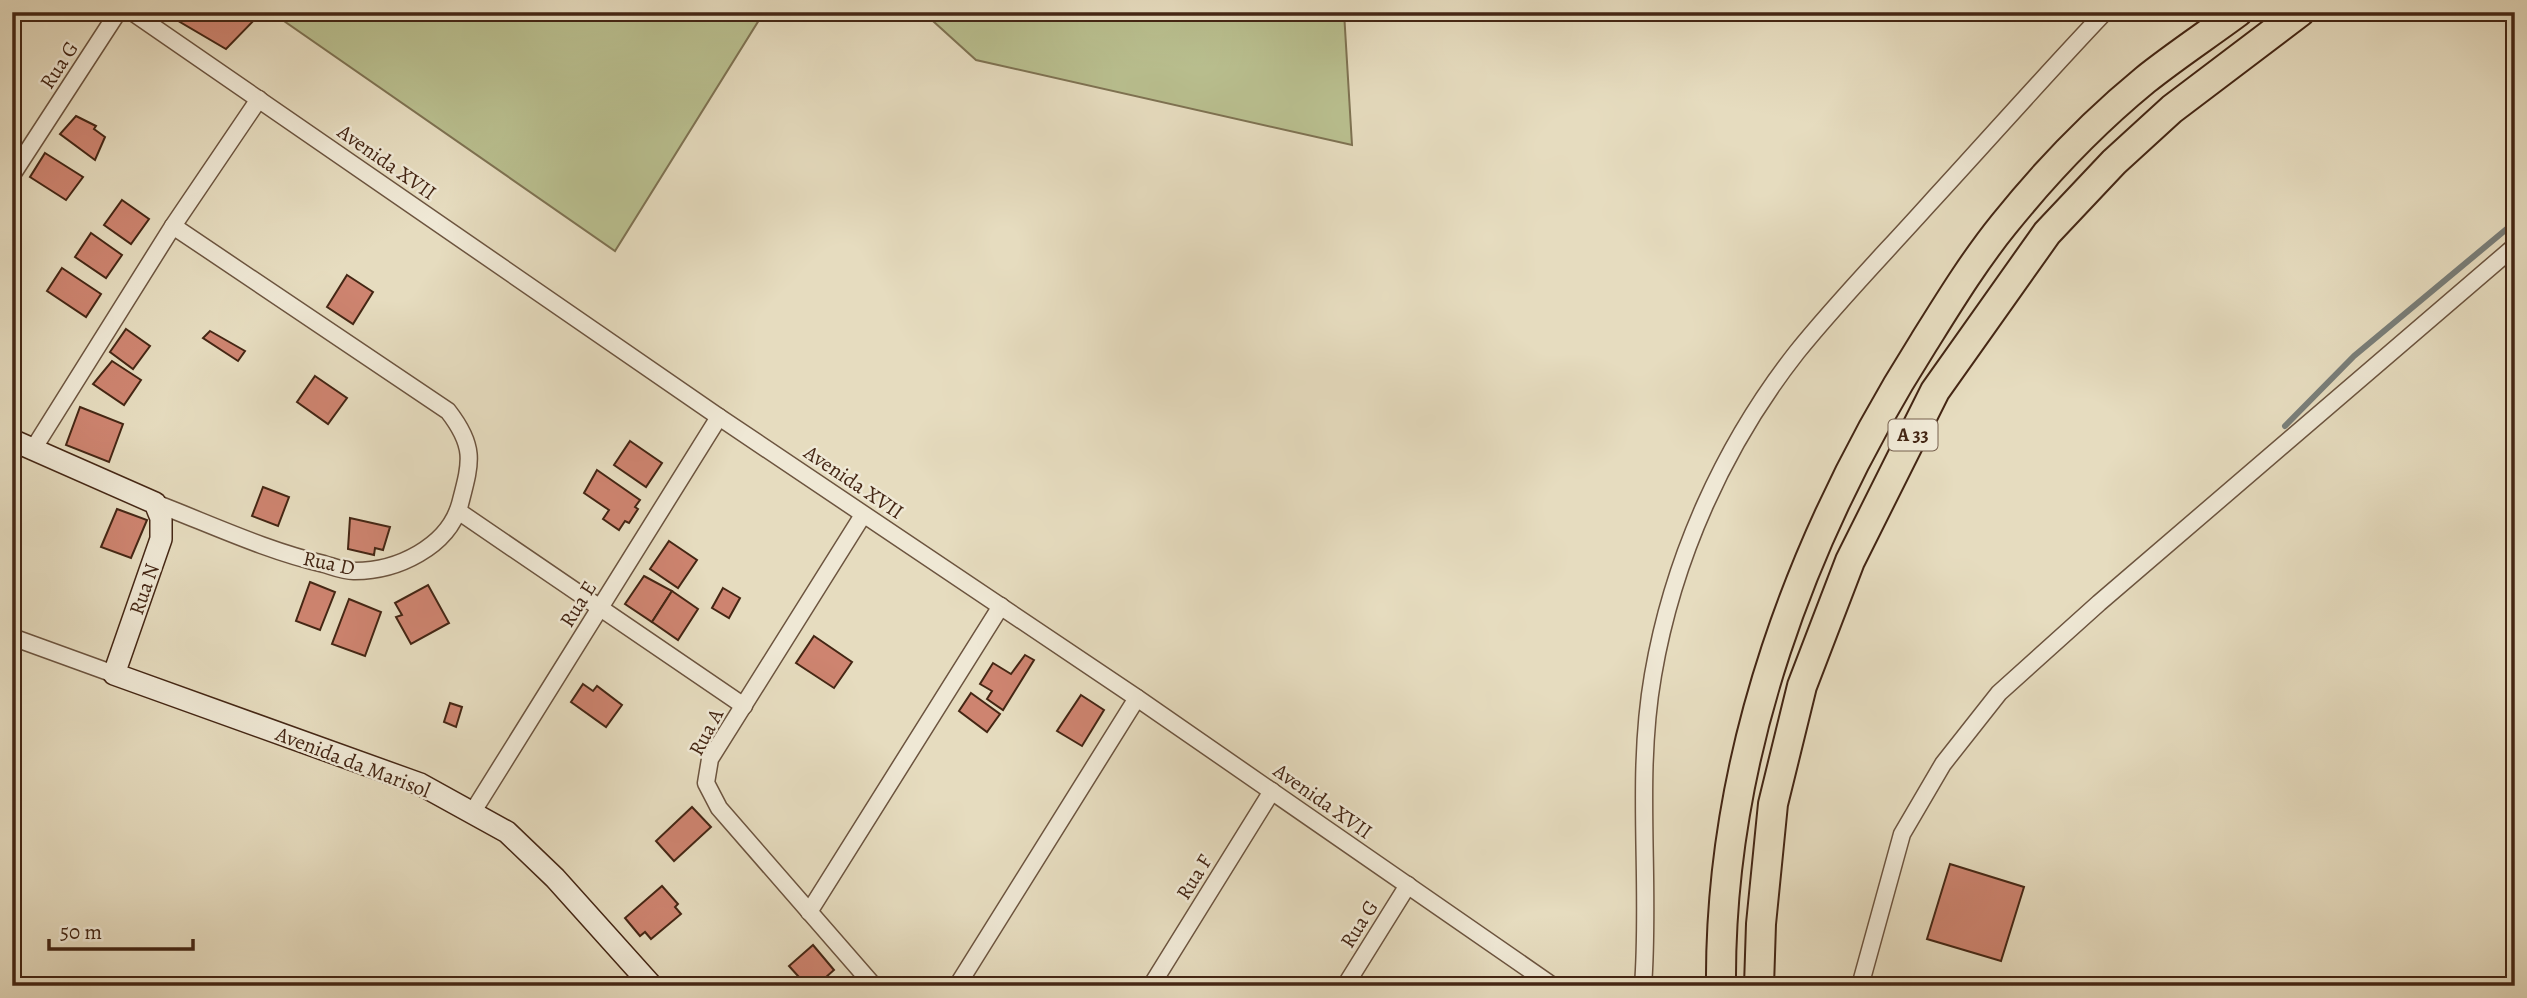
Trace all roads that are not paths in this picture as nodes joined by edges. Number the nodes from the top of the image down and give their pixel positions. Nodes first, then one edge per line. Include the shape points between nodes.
1 (118, 12) edge
2 (132, 12) edge
3 (2105, 12) edge
4 (2238, 12) edge
5 (2300, 12) edge
6 (258, 99) junction
7 (12, 175) edge
8 (173, 226) junction
9 (2515, 246) edge
10 (719, 417) junction
11 (12, 440) edge
12 (32, 452) junction
13 (155, 503) junction
14 (458, 511) junction
15 (863, 514) junction
16 (1001, 606) junction
17 (600, 609) junction
18 (12, 638) edge
19 (114, 674) junction
20 (1137, 698) junction
21 (744, 706) junction
22 (1272, 792) junction
23 (472, 813) junction
24 (1408, 886) junction
25 (809, 912) junction
26 (865, 983) edge
27 (1546, 984) edge
28 (652, 986) edge
29 (957, 986) edge
30 (1151, 986) edge
31 (1345, 986) edge
32 (1643, 986) edge
33 (1721, 986) edge
34 (1759, 986) edge
35 (1860, 986) edge

1 - 7 street, Rua G
2 - 6 street, Avenida XVII
3 - 32 street via 1798,352 1752,417 1706,502 1667,609 1651,687 1642,808
4 - 33 highway, A 33 via 2144,81 2004,223 1878,416 1806,567 1736,794 1720,921
5 - 34 highway, A 33 via 2172,109 2106,171 2047,233 1935,391 1850,561 1802,685 1773,804 1760,924
6 - 8 street
6 - 10 street, Avenida XVII
8 - 12 street
8 - 14 street, Rua D via 448,411 464,432 470,465
9 - 35 street via 1999,693 1943,764 1902,834
10 - 15 street, Avenida XVII
10 - 17 street, Rua E
11 - 12 street, Rua D
12 - 13 street, Rua D
13 - 14 street, Rua D via 305,560 354,572 401,563 435,544
13 - 19 street, Rua N via 161,539
14 - 17 street
15 - 16 street, Avenida XVII
15 - 21 street, Rua A
16 - 20 street, Avenida XVII
16 - 25 street
17 - 21 street
17 - 23 street, Rua E
18 - 19 street
19 - 23 street, Avenida da Marisol via 420,784
20 - 22 street, Avenida XVII
20 - 29 street
21 - 25 street, Rua A via 710,760 706,783 719,808
22 - 24 street, Avenida XVII
22 - 30 street, Rua F
23 - 28 street, Avenida da Marisol via 507,832 555,878
24 - 27 street, Avenida XVII
24 - 31 street, Rua G
25 - 26 street, Rua A

